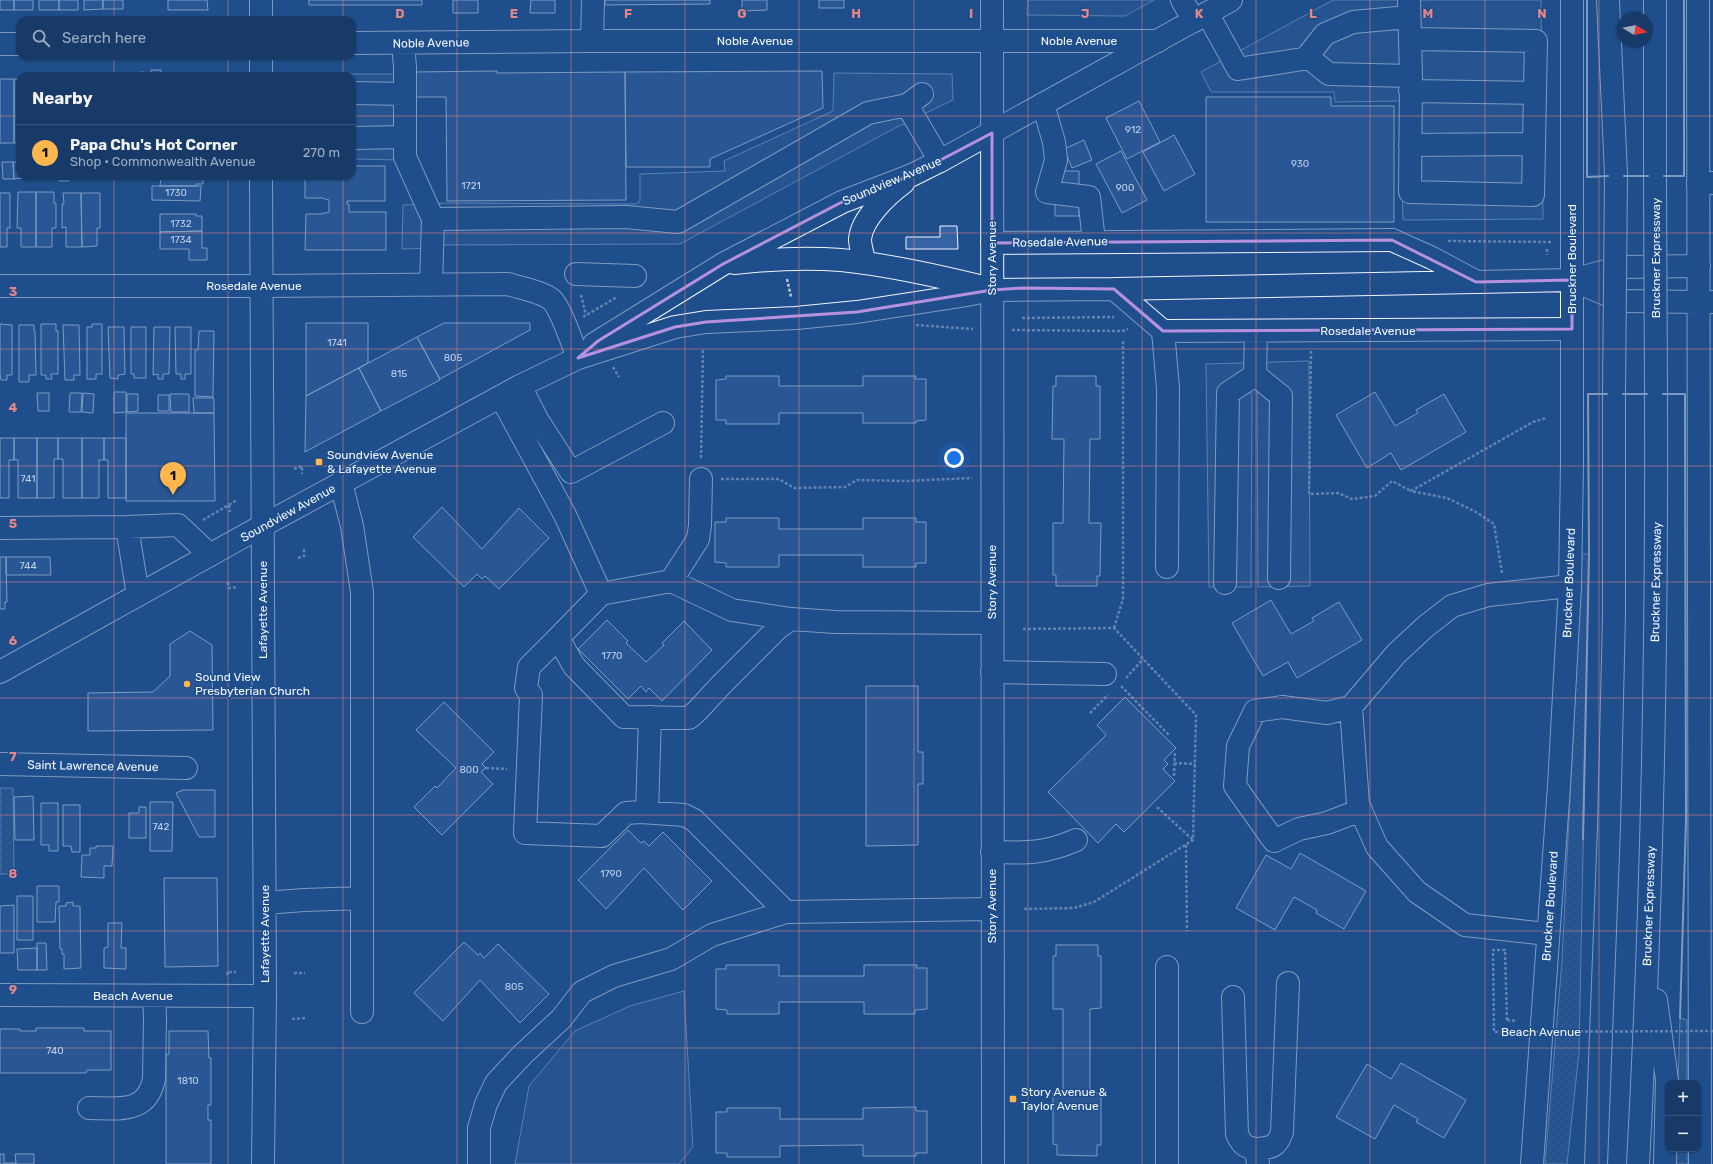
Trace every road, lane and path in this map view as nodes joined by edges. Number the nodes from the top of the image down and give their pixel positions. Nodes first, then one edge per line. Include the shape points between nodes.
1 (262, 0) edge
2 (593, 0) edge
3 (992, 0) edge
4 (1182, 0) edge
5 (1231, 0) edge
6 (1572, 0) edge
7 (1608, 0) edge
8 (1617, 0) edge
9 (1655, 0) edge
10 (1698, 0) edge
11 (1409, 9) edge
12 (261, 16) edge
13 (1200, 17) junction
14 (1410, 39) junction
15 (592, 41) junction
16 (992, 41) junction
17 (1158, 41) junction
18 (356, 43) edge
19 (403, 43) junction
20 (0, 44) edge
21 (16, 44) edge
22 (1306, 58) junction
23 (261, 60) edge
24 (261, 72) edge
25 (1411, 83) junction
26 (356, 93) edge
27 (1535, 93) junction
28 (405, 94) junction
29 (1043, 104) junction
30 (992, 133) junction
31 (356, 138) edge
32 (405, 138) junction
33 (1534, 144) junction
34 (1410, 145) junction
35 (940, 161) junction
36 (1616, 174) junction
37 (912, 175) junction
38 (261, 180) edge
39 (1706, 183) edge
40 (433, 219) junction
41 (1094, 241) junction
42 (1444, 241) dead end
43 (1572, 242) junction
44 (992, 243) junction
45 (1547, 250) dead end
46 (1547, 255) dead end
47 (865, 263) junction
48 (723, 264) junction
49 (1706, 266) edge
50 (786, 274) dead end
51 (635, 276) dead end
52 (1572, 280) junction
53 (1476, 282) junction
54 (431, 284) junction
55 (578, 284) joint
56 (0, 286) edge
57 (261, 286) junction
58 (1114, 289) junction
59 (992, 290) junction
60 (622, 294) dead end
61 (1706, 302) edge
62 (794, 308) junction
63 (586, 315) junction
64 (1115, 317) dead end
65 (1022, 318) dead end
66 (578, 320) dead end
67 (1572, 330) junction
68 (1256, 331) junction
69 (1163, 332) junction
70 (1123, 340) dead end
71 (1311, 345) dead end
72 (703, 348) dead end
73 (578, 358) junction
74 (612, 365) dead end
75 (1256, 375) junction
76 (619, 376) dead end
77 (520, 386) junction
78 (500, 397) junction
79 (1546, 418) dead end
80 (663, 423) dead end
81 (294, 469) dead end
82 (302, 474) dead end
83 (992, 477) junction
84 (701, 479) junction
85 (341, 483) junction
86 (1411, 491) junction
87 (237, 500) dead end
88 (229, 505) junction
89 (230, 512) dead end
90 (202, 520) dead end
91 (262, 526) junction
92 (127, 527) junction
93 (0, 528) edge
94 (304, 547) dead end
95 (210, 555) junction
96 (298, 558) dead end
97 (1167, 567) dead end
98 (1279, 578) dead end
99 (671, 581) junction
100 (228, 582) dead end
101 (1225, 583) dead end
102 (1570, 586) junction
103 (238, 587) dead end
104 (1506, 592) junction
105 (601, 594) junction
106 (138, 595) junction
107 (1706, 609) edge
108 (791, 619) junction
109 (992, 623) junction
110 (1114, 628) junction
111 (1023, 629) dead end
112 (558, 638) junction
113 (0, 672) edge
114 (992, 672) junction
115 (1105, 674) joint
116 (1351, 707) junction
117 (650, 717) junction
118 (1169, 735) dead end
119 (1175, 752) dead end
120 (1174, 763) junction
121 (0, 764) edge
122 (1195, 764) junction
123 (186, 768) dead end
124 (1174, 776) dead end
125 (1706, 799) edge
126 (1157, 807) dead end
127 (1361, 810) junction
128 (647, 812) junction
129 (1076, 840) dead end
130 (1193, 840) junction
131 (1186, 845) junction
132 (992, 852) junction
133 (362, 898) junction
134 (265, 903) junction
135 (992, 909) junction
136 (1024, 909) dead end
137 (786, 912) junction
138 (1187, 931) dead end
139 (1548, 934) junction
140 (1648, 943) junction
141 (1167, 967) dead end
142 (227, 972) dead end
143 (236, 972) dead end
144 (294, 973) dead end
145 (305, 973) dead end
146 (1288, 983) dead end
147 (0, 995) edge
148 (1706, 995) edge
149 (154, 996) junction
150 (265, 996) junction
151 (1233, 997) dead end
152 (362, 1012) dead end
153 (306, 1018) dead end
154 (292, 1019) dead end
155 (1516, 1021) dead end
156 (1713, 1031) edge
157 (1600, 1077) junction
158 (89, 1108) dead end
159 (1257, 1156) edge
160 (264, 1164) edge
161 (479, 1164) edge
162 (993, 1164) edge
163 (1167, 1164) edge
164 (1532, 1164) edge
165 (1583, 1164) edge
166 (1596, 1164) edge
167 (1638, 1164) edge
168 (1665, 1164) edge
169 (1700, 1164) edge

1 - 12 main road
2 - 15 main road
3 - 16 main road, Story Avenue
4 - 13 main road
5 - 13 main road, Soundview Avenue
6 - 43 main road, Bruckner Boulevard
7 - 36 main road
8 - 36 main road
9 - 140 main road, Bruckner Expressway, bridge via 1655,652
10 - 39 main road
11 - 14 main road
11 - 22 main road via 1353,22 1325,34
13 - 17 main road, Soundview Avenue
13 - 22 main road via 1238,69
14 - 25 main road
14 - 27 main road via 1536,41
15 - 16 main road, Noble Avenue
15 - 19 main road, Noble Avenue
16 - 17 main road, Noble Avenue
16 - 30 main road, Story Avenue
17 - 29 main road, Soundview Avenue
18 - 19 main road, Noble Avenue
19 - 28 main road
20 - 21 main road
22 - 25 main road via 1329,74
23 - 24 main road
25 - 27 main road
25 - 34 main road
26 - 28 main road
27 - 33 main road
28 - 32 main road
29 - 30 main road, Soundview Avenue
29 - 41 main road via 1054,142 1056,160 1047,192 1090,197
30 - 35 main road, Soundview Avenue
30 - 44 main road, Story Avenue
31 - 32 main road
32 - 40 main road via 406,157
33 - 34 main road
33 - 34 main road via 1534,195 1410,192
35 - 37 main road, Soundview Avenue
35 - 40 main road via 914,100 868,114 678,222 626,217
36 - 157 main road, bridge via 1614,614 1610,827
37 - 47 main road via 885,198 862,229 860,240
37 - 48 main road, Soundview Avenue via 842,202
38 - 57 main road, Lafayette Avenue
39 - 49 main road
40 - 54 main road
41 - 44 main road, Rosedale Avenue
41 - 53 main road, Rosedale Avenue via 1392,240
42 - 43 path
43 - 52 main road, Bruckner Boulevard
44 - 59 main road, Story Avenue
45 - 46 path
47 - 48 main road via 789,259
47 - 59 main road
48 - 73 main road, Soundview Avenue via 598,341
49 - 52 main road via 1621,267
49 - 61 main road
50 - 62 path
51 - 55 main road
52 - 53 main road
52 - 61 main road via 1622,301
52 - 67 main road, Bruckner Boulevard
53 - 58 main road
54 - 57 main road, Rosedale Avenue
54 - 73 main road, Rosedale Avenue via 508,284 542,295 552,301 566,326
55 - 63 path
56 - 57 main road, Rosedale Avenue
57 - 91 main road, Lafayette Avenue
58 - 59 main road
58 - 69 main road
59 - 62 main road via 857,312
59 - 83 main road, Story Avenue
60 - 63 path
61 - 107 main road
62 - 73 main road, Soundview Avenue via 675,326
63 - 66 path
64 - 65 path
67 - 68 main road, Rosedale Avenue
67 - 102 main road, Bruckner Boulevard
68 - 69 main road, Rosedale Avenue
68 - 75 main road
69 - 97 main road via 1168,388
70 - 110 path via 1123,599
71 - 86 path via 1309,494 1338,493 1352,499 1375,496 1392,481
72 - 84 path
73 - 77 main road, Soundview Avenue
74 - 76 path
75 - 98 main road via 1281,396
75 - 101 main road via 1228,393
77 - 78 main road, Soundview Avenue
77 - 80 main road via 538,421 571,472
78 - 85 main road, Soundview Avenue
78 - 105 main road via 565,515
79 - 86 path via 1533,422
81 - 82 path via 302,466
83 - 84 path via 906,481 857,480 845,487 794,488 779,479
83 - 109 main road, Story Avenue
84 - 99 main road via 698,539
85 - 91 main road, Soundview Avenue
85 - 133 main road via 352,526 362,592
86 - 104 path via 1447,498 1494,524
87 - 88 path
88 - 89 path
88 - 90 path
91 - 95 main road, Soundview Avenue
91 - 134 main road, Lafayette Avenue
92 - 93 main road
92 - 95 main road via 178,525
92 - 106 main road
94 - 96 path via 304,556
95 - 106 main road, Soundview Avenue
99 - 105 main road
99 - 108 main road via 732,610
100 - 103 path via 229,588
102 - 104 main road
102 - 139 main road, Bruckner Boulevard
104 - 116 main road via 1488,594 1452,606 1396,654
105 - 112 main road
106 - 113 main road, Soundview Avenue
107 - 125 main road
108 - 109 main road
108 - 117 main road via 778,628 689,718
109 - 114 main road, Story Avenue
110 - 111 path
110 - 122 path via 1196,715
112 - 117 main road via 574,666 624,717
112 - 128 main road via 529,667 526,688 531,695 524,833 602,836 626,813
114 - 115 main road
114 - 132 main road, Story Avenue
115 - 118 path via 1119,684
116 - 127 main road via 1358,804
116 - 127 main road via 1327,713 1282,707 1255,711 1238,746 1235,786 1274,841 1299,829 1327,823
117 - 128 main road
119 - 120 path
120 - 122 path
120 - 124 path
121 - 123 main road, Saint Lawrence Avenue
122 - 130 path
125 - 148 main road
126 - 130 path
127 - 139 main road via 1377,847 1417,892 1465,925
128 - 137 main road via 684,815 694,820
129 - 132 main road via 1057,849 1039,852
130 - 131 path
131 - 136 path via 1094,902 1074,908
131 - 138 path
132 - 135 main road, Story Avenue
133 - 134 main road
133 - 152 main road
134 - 150 main road, Lafayette Avenue
135 - 137 main road
135 - 162 main road, Story Avenue
137 - 161 main road via 712,935 671,959 614,976 582,992 561,1019 496,1082 479,1128
139 - 164 main road, Bruckner Boulevard
140 - 167 main road, Bruckner Expressway
140 - 168 main road via 1667,1080
141 - 163 main road
142 - 143 path
144 - 145 path
146 - 159 main road via 1282,1132 1279,1141
147 - 149 main road, Beach Avenue
148 - 169 main road
149 - 150 main road, Beach Avenue
149 - 158 main road via 154,1079 149,1093 136,1106
150 - 160 main road, Lafayette Avenue
151 - 159 main road via 1237,1134 1241,1144
153 - 154 path
155 - 156 path, Beach Avenue, bridge via 1508,1020 1505,950 1493,950 1494,1032
157 - 165 main road
157 - 166 main road

